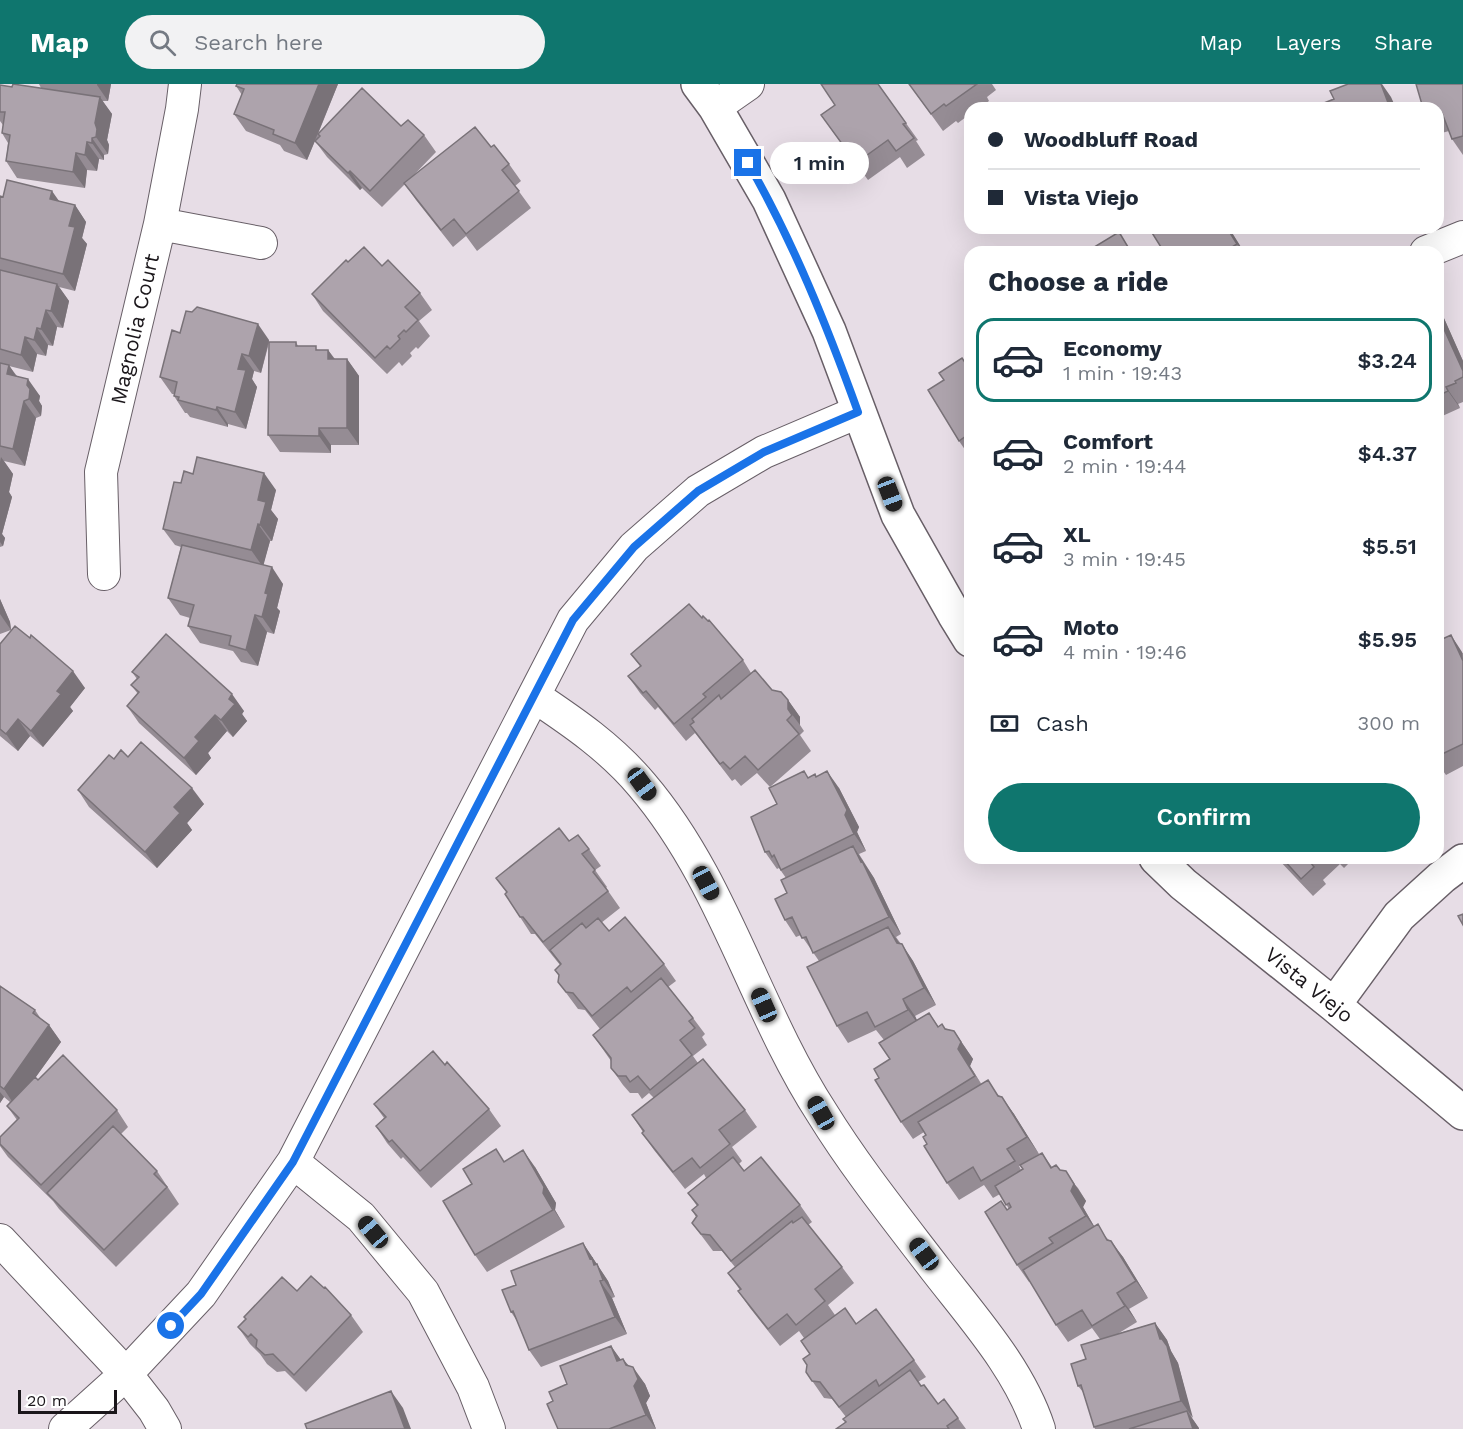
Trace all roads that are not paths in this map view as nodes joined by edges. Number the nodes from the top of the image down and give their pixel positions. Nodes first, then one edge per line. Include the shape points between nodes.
1 (185, 84) edge
2 (748, 84) edge
3 (707, 95) edge
4 (160, 224) junction
5 (1463, 237) edge
6 (261, 243) dead end
7 (1441, 246) edge
8 (858, 412) junction
9 (104, 574) dead end
10 (964, 617) edge
11 (534, 696) junction
12 (1463, 861) edge
13 (1162, 864) edge
14 (1334, 1005) junction
15 (1463, 1113) edge
16 (293, 1162) junction
17 (0, 1240) edge
18 (126, 1374) junction
19 (65, 1429) edge
20 (165, 1429) edge
21 (489, 1429) edge
22 (1039, 1429) edge

1 - 4 street, Magnolia Court
2 - 3 street
3 - 8 street via 770,200 829,331
4 - 6 street
4 - 9 street, Magnolia Court via 100,472
5 - 7 street
8 - 10 street via 898,515
8 - 11 street via 764,452 698,491 634,547 573,620
11 - 16 street
11 - 22 street via 593,736 642,784 685,843 727,923 773,1026 821,1113 997,1347
12 - 14 street via 1400,916
13 - 14 street, Vista Viejo
14 - 15 street, Vista Viejo
16 - 18 street via 201,1294
16 - 21 street via 361,1217 423,1292 473,1387
17 - 18 street
18 - 19 street
18 - 20 street

